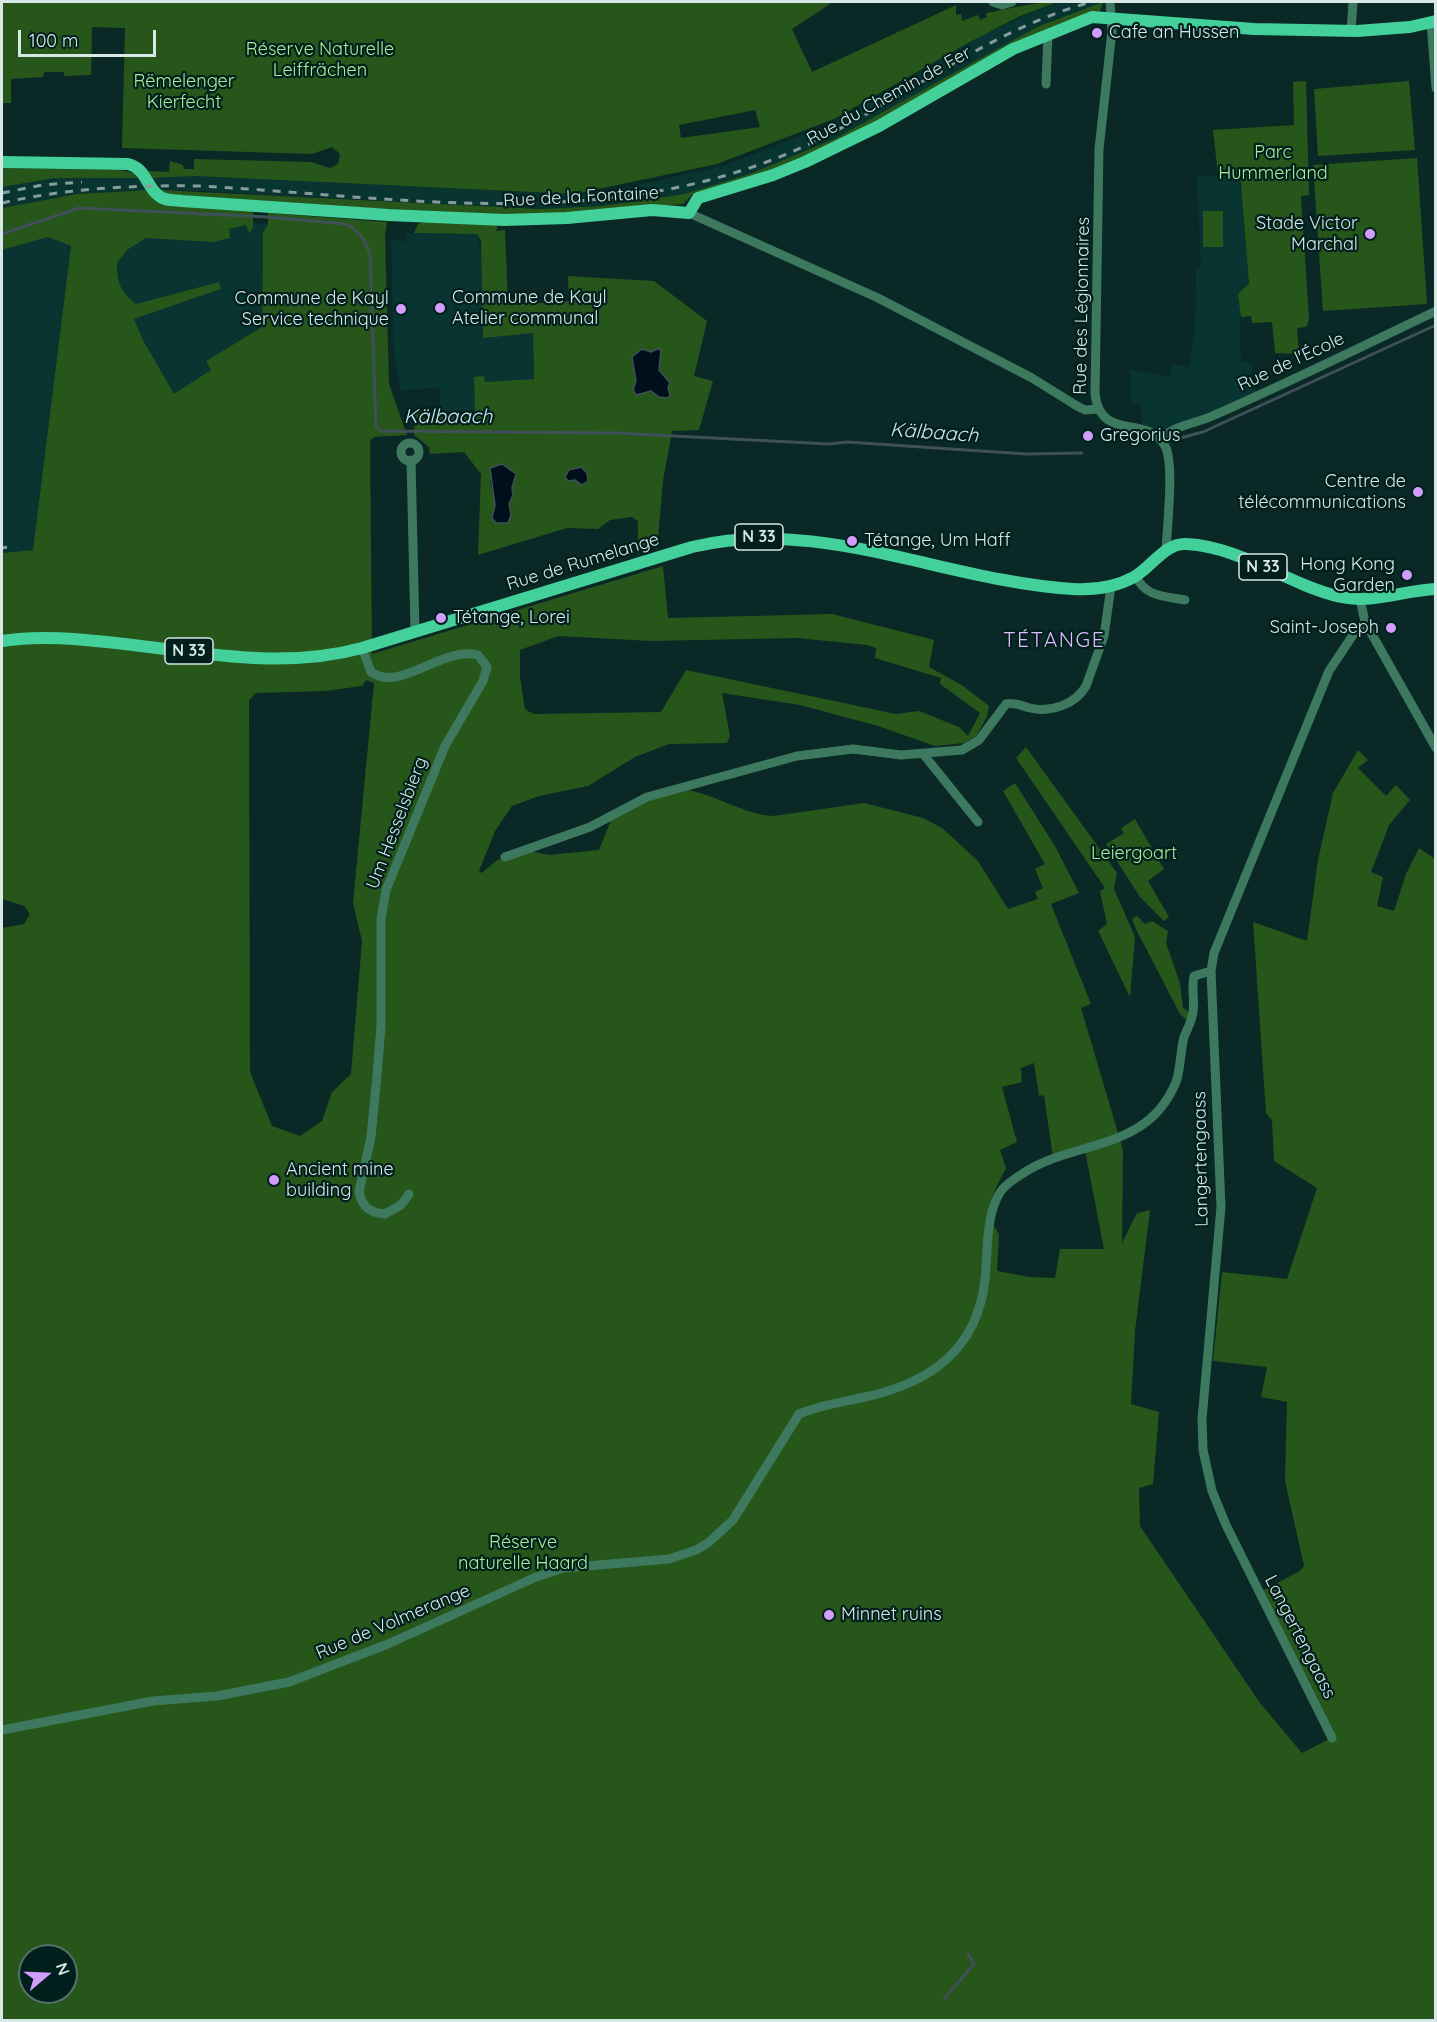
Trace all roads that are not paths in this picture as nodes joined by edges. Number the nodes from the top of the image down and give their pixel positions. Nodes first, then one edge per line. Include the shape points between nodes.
1 (993, 2) edge
2 (1012, 2) edge
3 (1110, 2) edge
4 (1353, 2) edge
5 (1112, 18) junction
6 (1433, 21) edge
7 (1351, 31) junction
8 (1048, 33) junction
9 (1046, 84) dead end
10 (1436, 88) edge
11 (2, 162) edge
12 (689, 213) junction
13 (1436, 311) edge
14 (1099, 409) junction
15 (1161, 440) junction
16 (411, 460) dead end
17 (1166, 550) junction
18 (1136, 576) junction
19 (1111, 586) junction
20 (1436, 589) edge
21 (1360, 599) junction
22 (1185, 600) dead end
23 (1365, 622) junction
24 (415, 632) junction
25 (2, 641) edge
26 (362, 648) junction
27 (1436, 748) edge
28 (924, 755) junction
29 (978, 822) dead end
30 (505, 856) dead end
31 (1211, 971) junction
32 (409, 1194) dead end
33 (2, 1730) edge
34 (1332, 1738) dead end

1 - 2 street
3 - 5 street, Rue des Légionnaires
4 - 7 street
5 - 7 main road, Rue du Chemin de Fer via 1254,29
5 - 8 main road, Rue du Chemin de Fer via 1092,17
5 - 14 street, Rue des Légionnaires via 1099,149 1095,394
6 - 7 main road, Rue du Chemin de Fer via 1410,27
6 - 10 street
8 - 9 street
8 - 12 main road, Rue du Chemin de Fer via 1000,55 827,152 773,175 698,198
11 - 12 main road, Rue de la Fontaine via 128,164 141,171 157,195 182,201 505,220 652,210
12 - 14 street, Rue de la Fontaine via 878,298 1085,410
13 - 15 street, Rue de l'École via 1256,398 1167,431
14 - 15 street, Rue des Légionnaires via 1112,423 1142,428
15 - 17 street via 1169,470
16 - 24 street
17 - 18 main road, Rue de Rumelange / N 33
17 - 21 main road, N 33 via 1185,543 1222,550 1328,594
18 - 19 main road, Rue de Rumelange / N 33
18 - 22 street via 1148,593
19 - 24 main road, Rue de Rumelange / N 33 via 1072,589 817,541 741,538 692,547
19 - 28 street via 1104,636 1082,692 1053,709 1006,704 979,740 962,750
20 - 21 main road, N 33
21 - 23 street
23 - 27 street
23 - 31 street, Langertengaass via 1329,671 1214,953
24 - 26 main road, Rue de Rumelange / N 33
25 - 26 main road, Rue de Rumelange / N 33 via 73,638 296,660
26 - 32 street, Um Hesselsbierg via 371,672 381,676 411,672 457,654 478,655 487,667 441,756 395,865 383,909 380,1046 371,1137 359,1192 367,1209 385,1214 401,1205
28 - 29 street
28 - 30 street via 853,749 797,756 647,798 590,827
31 - 33 street, Rue de Volmerange via 1194,976 1193,1015 1184,1038 1177,1080 1162,1106 1120,1139 1034,1166 1001,1190 991,1222 983,1293 966,1341 936,1369 886,1392 799,1414 733,1520 708,1543 669,1558 583,1565 536,1577 388,1644 289,1682 227,1694 153,1701
31 - 34 street, Langertengaass via 1221,1207 1202,1394 1203,1450 1212,1491 1226,1525

